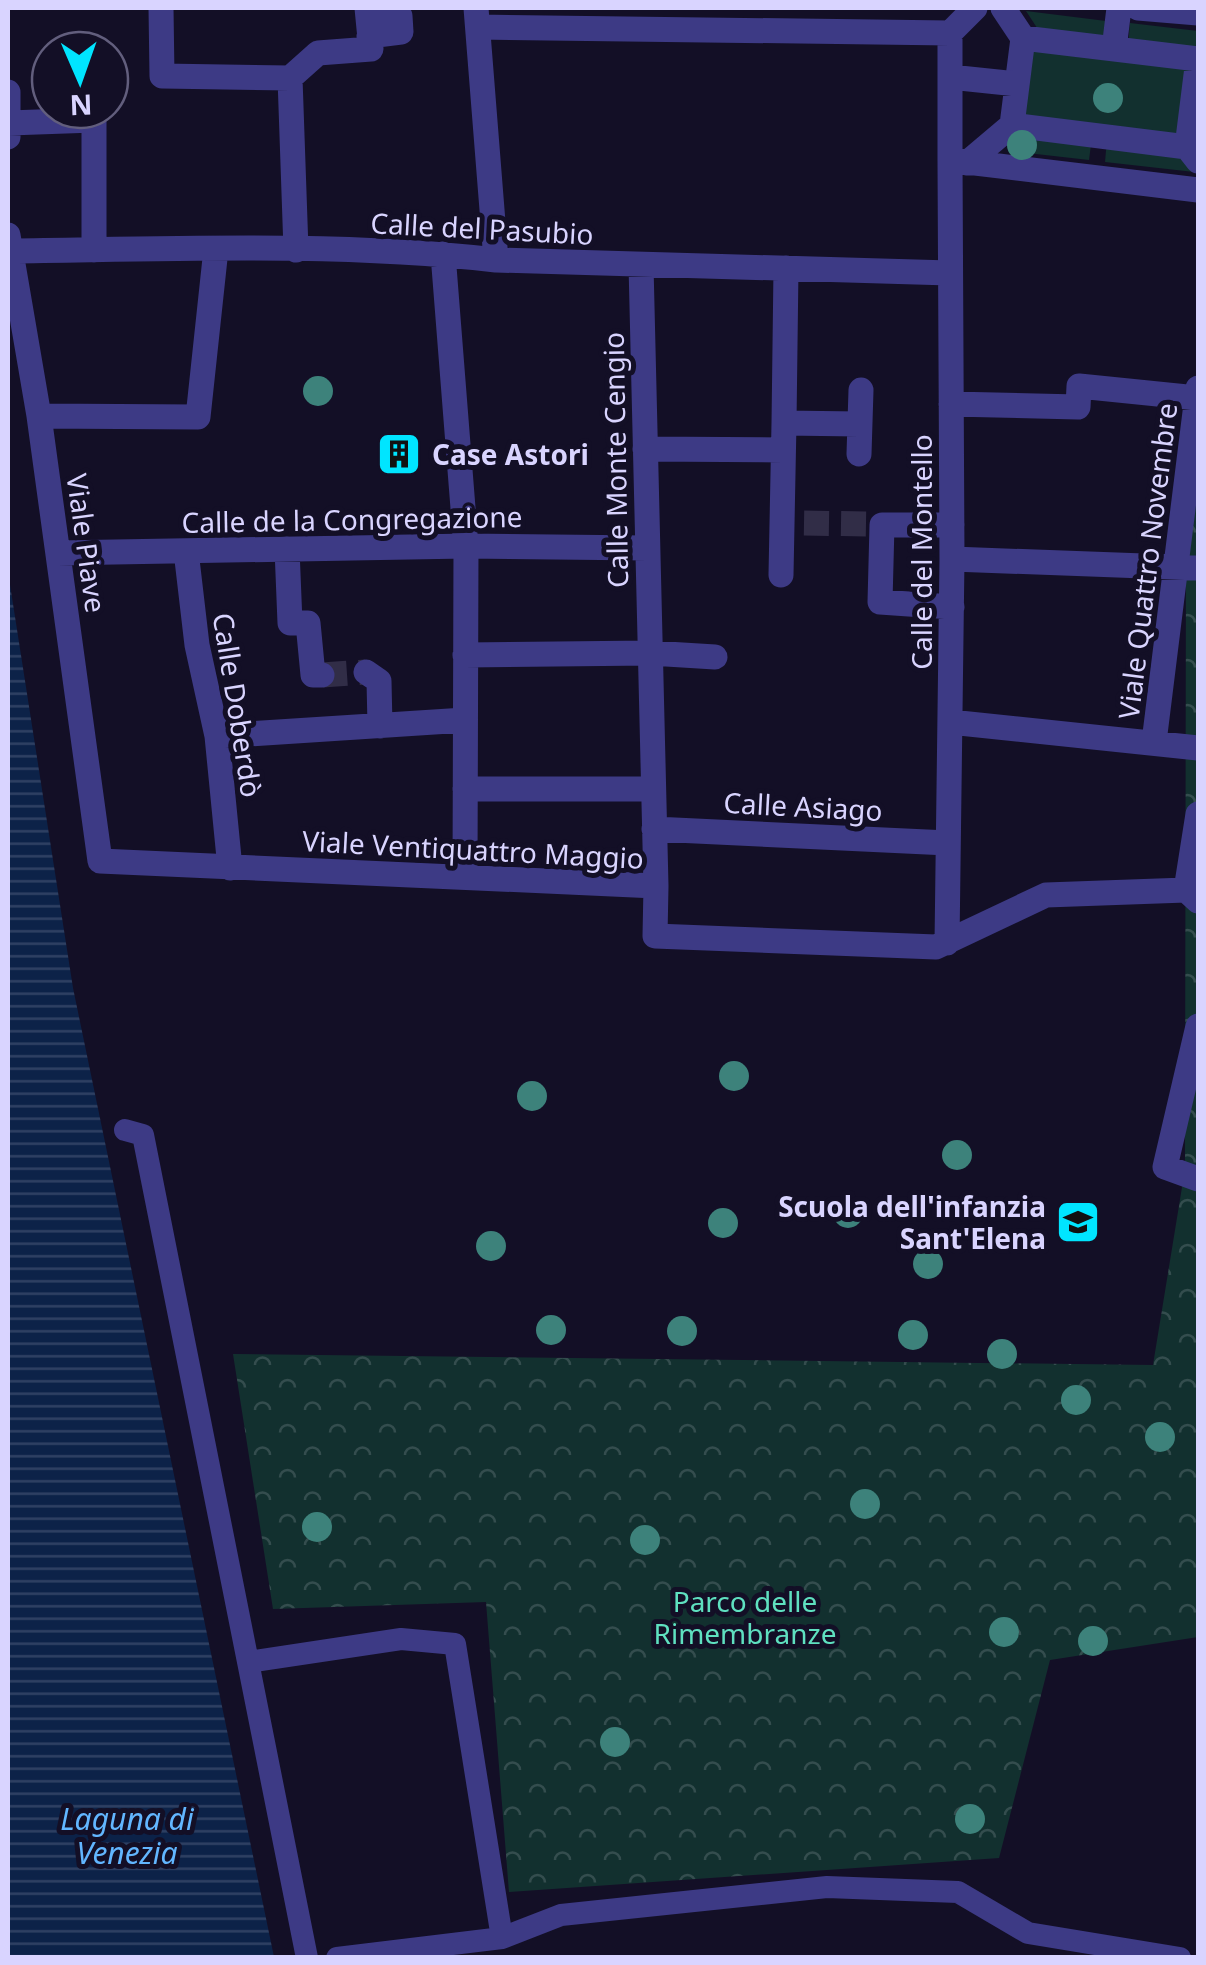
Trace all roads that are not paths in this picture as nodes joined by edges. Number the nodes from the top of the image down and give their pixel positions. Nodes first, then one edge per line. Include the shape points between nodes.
1 (161, 8) edge
2 (975, 8) edge
3 (1003, 8) edge
4 (1119, 8) edge
5 (1138, 8) edge
6 (1198, 13) edge
7 (477, 18) edge
8 (374, 20) edge
9 (950, 33) junction
10 (1023, 38) junction
11 (1114, 49) junction
12 (1198, 59) edge
13 (950, 76) junction
14 (290, 78) junction
15 (1017, 84) junction
16 (8, 92) edge
17 (1195, 103) edge
18 (1012, 125) junction
19 (8, 132) edge
20 (1100, 136) junction
21 (1193, 154) edge
22 (959, 161) junction
23 (1095, 178) junction
24 (1198, 190) edge
25 (9, 243) edge
26 (216, 249) junction
27 (94, 250) junction
28 (296, 250) junction
29 (443, 254) junction
30 (496, 260) junction
31 (641, 265) junction
32 (786, 268) junction
33 (950, 273) junction
34 (861, 390) dead end
35 (1198, 393) edge
36 (950, 404) junction
37 (39, 416) junction
38 (784, 423) junction
39 (859, 424) junction
40 (645, 449) junction
41 (783, 450) junction
42 (859, 454) dead end
43 (952, 525) junction
44 (466, 546) junction
45 (647, 548) junction
46 (288, 549) junction
47 (186, 551) junction
48 (58, 553) junction
49 (952, 559) junction
50 (1186, 568) edge
51 (781, 575) dead end
52 (952, 606) junction
53 (650, 653) junction
54 (465, 654) junction
55 (715, 658) dead end
56 (366, 672) dead end
57 (322, 675) dead end
58 (460, 720) junction
59 (950, 722) junction
60 (370, 727) junction
61 (217, 736) junction
62 (1154, 742) junction
63 (1198, 748) edge
64 (465, 789) junction
65 (653, 789) junction
66 (1198, 814) edge
67 (654, 829) junction
68 (948, 843) junction
69 (100, 860) joint
70 (230, 868) junction
71 (465, 878) junction
72 (656, 886) junction
73 (1192, 896) edge
74 (947, 943) junction
75 (1198, 1026) edge
76 (125, 1130) dead end
77 (1198, 1179) edge
78 (248, 1662) junction
79 (1028, 1933) junction
80 (502, 1938) junction
81 (306, 1958) edge
82 (337, 1958) edge
83 (1026, 1958) edge
84 (1180, 1958) edge

1 - 14 street via 162,76
2 - 9 street
3 - 10 street
4 - 11 street
5 - 6 street
7 - 9 street
7 - 30 street
8 - 14 street via 371,49 318,53
9 - 13 street, Calle del Montello
10 - 11 street
10 - 15 street
11 - 12 street
12 - 17 street
13 - 15 street
13 - 22 street, Calle del Montello
14 - 28 street
15 - 18 street
16 - 19 street
17 - 21 street
18 - 20 street
18 - 22 street
19 - 27 street via 94,120
20 - 21 street
20 - 23 street
22 - 23 street
22 - 33 street, Calle del Montello
23 - 24 street
25 - 27 street, Calle del Pasubio
25 - 37 street, Viale Piave
26 - 27 street, Calle del Pasubio
26 - 28 street, Calle del Pasubio
26 - 37 street via 198,416
28 - 29 street, Calle del Pasubio
29 - 30 street, Calle del Pasubio
29 - 44 street
30 - 31 street, Calle del Pasubio
31 - 32 street, Calle del Pasubio
31 - 40 street, Calle Monte Cengio
32 - 33 street, Calle del Pasubio
32 - 38 street
33 - 36 street, Calle del Montello
34 - 39 street
35 - 36 street via 1080,386 1078,407
35 - 50 street, Viale Quattro Novembre
36 - 43 street, Calle del Montello
37 - 48 street, Viale Piave
38 - 39 street
38 - 41 street
39 - 42 street
40 - 41 street
40 - 45 street, Calle Monte Cengio
41 - 51 street via 793,523
43 - 49 street, Calle del Montello
43 - 52 street via 875,525 880,602
44 - 45 street, Calle de la Congregazione
44 - 46 street, Calle de la Congregazione
44 - 54 street
45 - 53 street, Calle Monte Cengio
46 - 47 street, Calle de la Congregazione
46 - 57 street via 290,623 308,622 312,675
47 - 48 street, Calle de la Congregazione
47 - 61 street, Calle Doberdò
48 - 69 street, Viale Piave
49 - 50 street
49 - 52 street, Calle del Montello
50 - 62 street, Viale Quattro Novembre
52 - 59 street, Calle del Montello
53 - 54 street
53 - 55 street
53 - 65 street, Calle Monte Cengio
54 - 58 street
56 - 60 street via 379,681
58 - 60 street
58 - 64 street
59 - 62 street
59 - 68 street, Calle del Montello
60 - 61 street
61 - 70 street, Calle Doberdò
62 - 63 street
64 - 65 street
64 - 71 street
65 - 67 street, Calle Monte Cengio
66 - 73 street
67 - 68 street, Calle Asiago
67 - 72 street, Calle Monte Cengio
68 - 74 street, Calle del Montello
69 - 70 street, Viale Ventiquattro Maggio
70 - 71 street, Viale Ventiquattro Maggio
71 - 72 street, Viale Ventiquattro Maggio
72 - 74 street, Viale Ventiquattro Maggio via 655,936
73 - 74 street, Viale Ventiquattro Maggio via 1046,894
75 - 77 street via 1164,1167
76 - 78 lane via 143,1134
78 - 80 lane via 401,1639 454,1644
78 - 81 lane
79 - 80 lane via 958,1892 827,1887 560,1915
79 - 83 lane
79 - 84 lane
80 - 82 lane

